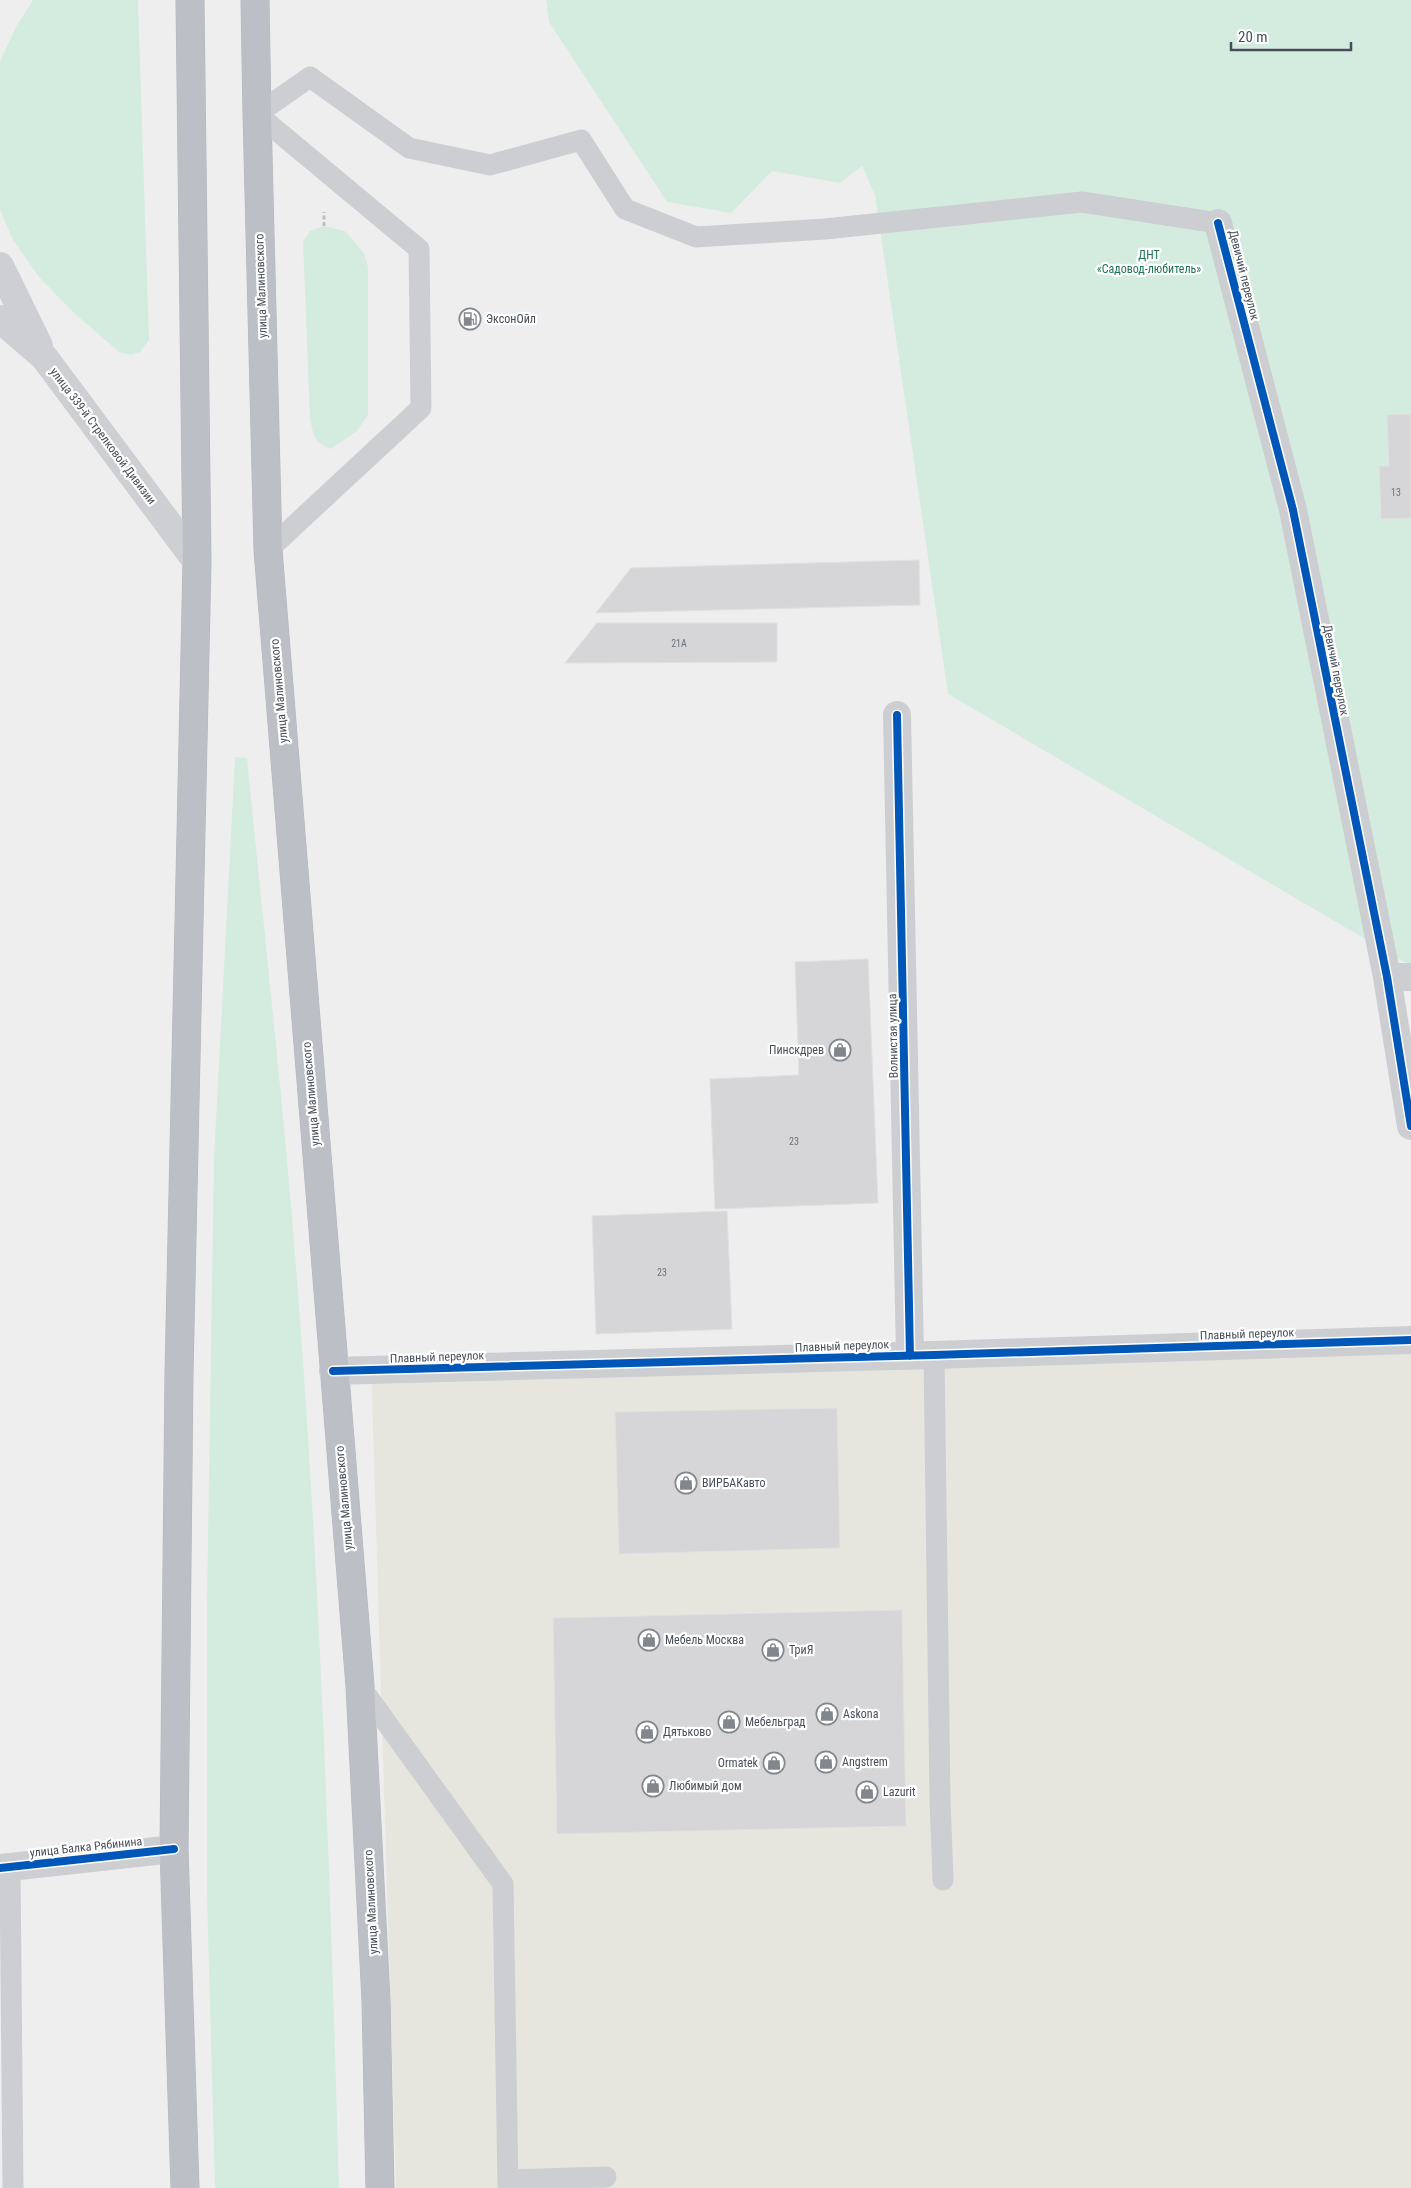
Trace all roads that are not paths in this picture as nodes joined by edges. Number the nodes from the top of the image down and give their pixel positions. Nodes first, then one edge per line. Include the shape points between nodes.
1 (190, 0) edge
2 (255, 0) edge
3 (256, 114) junction
4 (1218, 223) joint
5 (0, 266) edge
6 (0, 319) edge
7 (44, 357) junction
8 (268, 550) junction
9 (197, 562) junction
10 (897, 715) dead end
11 (1399, 977) edge
12 (1411, 1126) edge
13 (1411, 1340) edge
14 (922, 1355) junction
15 (334, 1371) junction
16 (360, 1686) junction
17 (174, 1849) junction
18 (5, 1868) edge
19 (943, 1880) dead end
20 (606, 2177) dead end
21 (508, 2184) edge
22 (14, 2188) edge
23 (185, 2188) edge
24 (380, 2188) edge

1 - 9 highway
2 - 3 highway, улица Малиновского
3 - 4 lane via 310,77 408,148 490,165 581,140 625,209 696,237 825,229 1082,202
3 - 8 highway, улица Малиновского
3 - 8 lane via 418,249 421,408
4 - 11 street, Девичий переулок via 1292,510
5 - 7 main road
6 - 7 main road, улица 339-й Стрелковой Дивизии
7 - 9 main road, улица 339-й Стрелковой Дивизии
8 - 15 highway, улица Малиновского
9 - 17 highway via 179,1373
10 - 14 street, Волнистая улица
11 - 12 street, Девичий переулок
13 - 14 street, Плавный переулок
14 - 15 street, Плавный переулок
14 - 19 lane
15 - 16 highway, улица Малиновского
16 - 21 lane via 503,1884
16 - 24 highway, улица Малиновского via 376,2001
17 - 18 street, улица Балка Рябинина
17 - 23 highway
18 - 22 lane
20 - 21 lane

